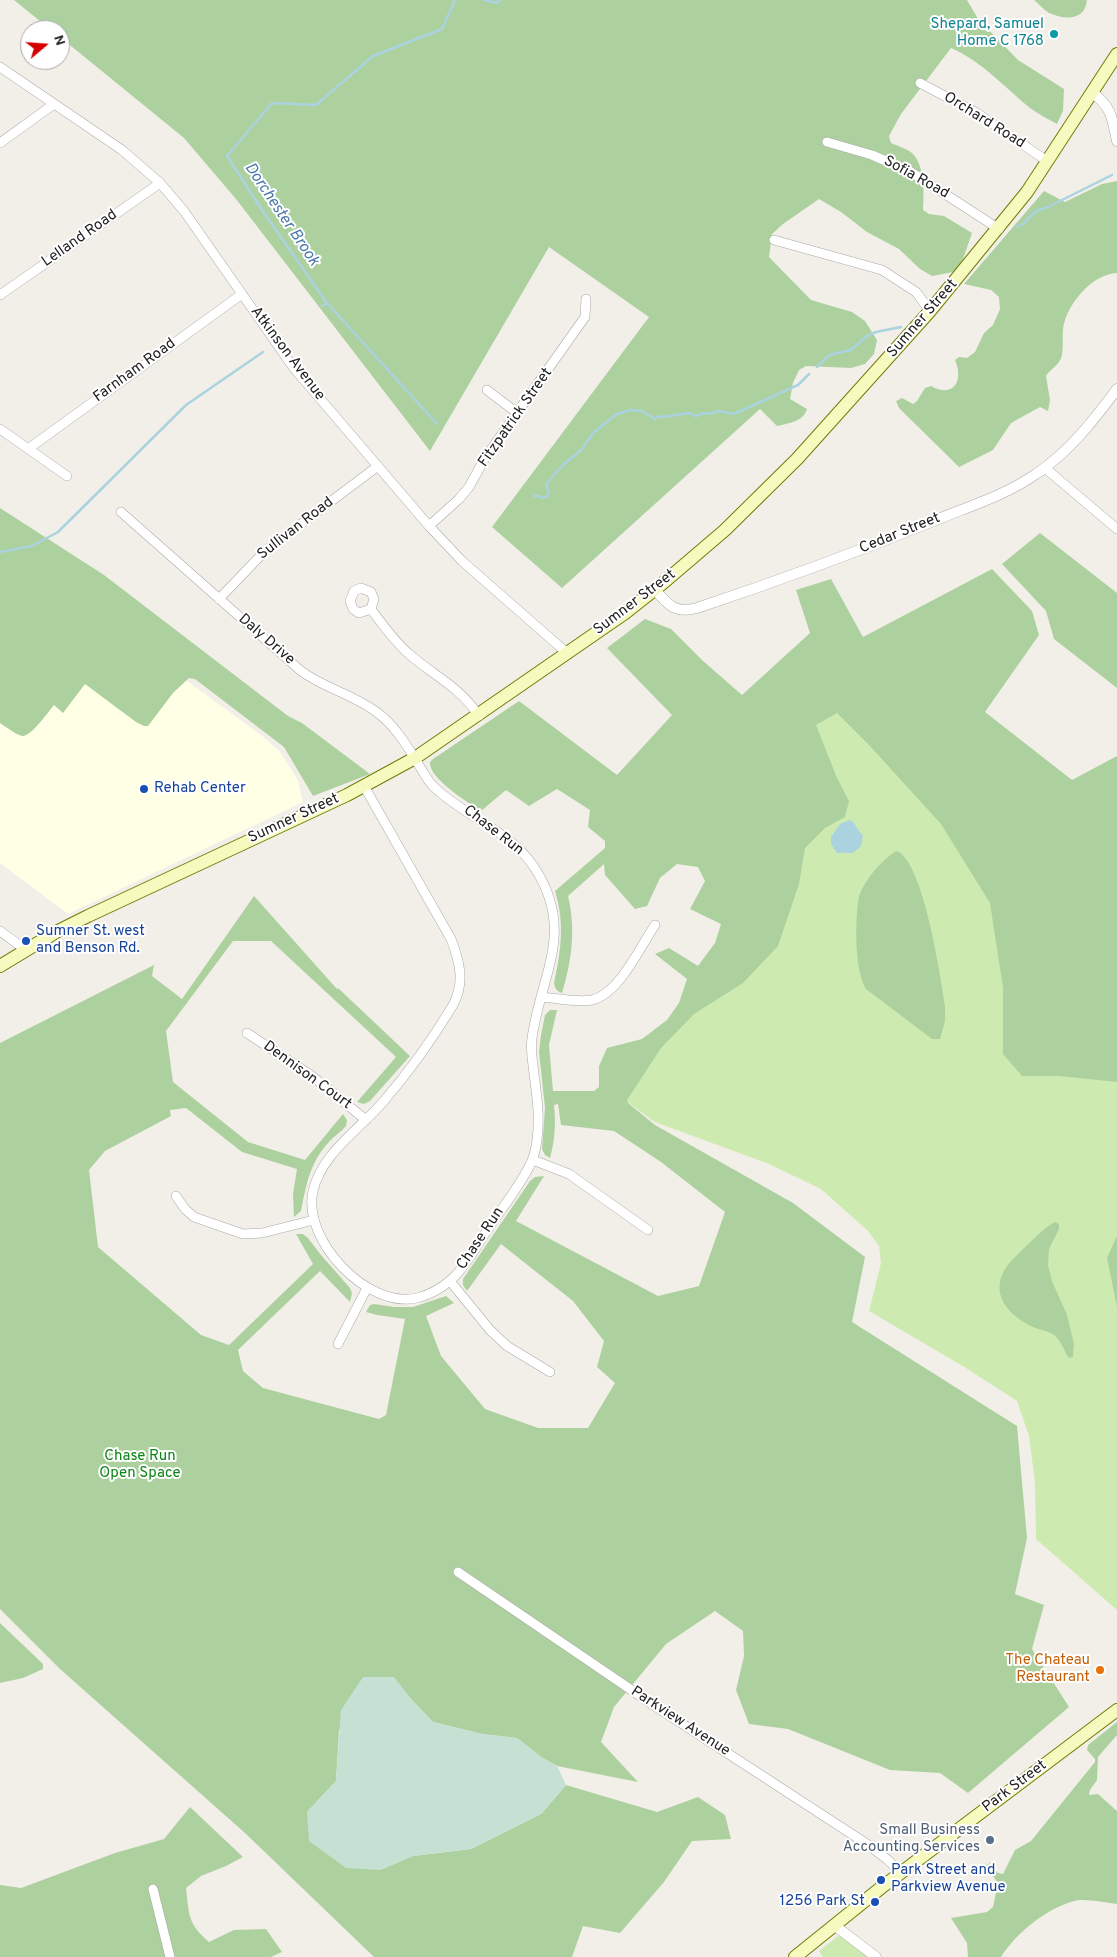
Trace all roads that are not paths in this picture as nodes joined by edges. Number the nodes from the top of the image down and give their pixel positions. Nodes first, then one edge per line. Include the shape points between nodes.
1 (1117, 54) edge
2 (0, 67) edge
3 (920, 83) dead end
4 (1093, 94) junction
5 (54, 104) junction
6 (1117, 141) edge
7 (0, 142) edge
8 (827, 142) dead end
9 (1047, 161) junction
10 (160, 183) junction
11 (998, 228) junction
12 (774, 240) dead end
13 (242, 294) junction
14 (0, 295) edge
15 (586, 299) dead end
16 (930, 311) junction
17 (1117, 389) edge
18 (487, 390) dead end
19 (517, 413) junction
20 (0, 429) edge
21 (28, 449) junction
22 (378, 466) junction
23 (1045, 468) junction
24 (67, 476) dead end
25 (121, 512) dead end
26 (429, 526) junction
27 (1117, 529) edge
28 (655, 590) junction
29 (219, 599) junction
30 (370, 609) dead end
31 (568, 653) junction
32 (479, 716) junction
33 (415, 758) junction
34 (364, 786) junction
35 (655, 925) dead end
36 (0, 931) edge
37 (26, 950) junction
38 (0, 966) edge
39 (542, 997) junction
40 (246, 1033) dead end
41 (366, 1120) junction
42 (533, 1160) junction
43 (176, 1196) dead end
44 (314, 1220) junction
45 (648, 1230) dead end
46 (450, 1281) junction
47 (367, 1288) junction
48 (338, 1344) dead end
49 (550, 1372) dead end
50 (458, 1572) dead end
51 (1117, 1710) edge
52 (901, 1873) junction
53 (153, 1890) dead end
54 (834, 1925) junction
55 (170, 1957) edge
56 (795, 1957) edge
57 (876, 1957) edge

1 - 4 main road, Sumner Street
2 - 5 street, Atkinson Avenue
3 - 9 street, Orchard Road via 976,113
4 - 6 street via 1109,109
4 - 9 main road, Sumner Street
5 - 7 street
5 - 10 street, Atkinson Avenue via 122,150
8 - 11 street, Sofia Road via 898,166
9 - 11 main road, Sumner Street
10 - 13 street, Atkinson Avenue via 184,211
10 - 14 street, Lelland Road
11 - 16 main road, Sumner Street
12 - 16 street via 882,270 916,292
13 - 21 street, Farnham Road
13 - 22 street, Atkinson Avenue via 293,367
15 - 19 street, Fitzpatrick Street via 585,316
16 - 28 main road, Sumner Street via 797,459 725,530
17 - 23 street, Cedar Street via 1072,444
18 - 19 street
19 - 26 street, Fitzpatrick Street via 485,458 470,487
20 - 21 street
21 - 24 street
22 - 26 street, Atkinson Avenue
22 - 29 street, Sullivan Road via 265,551
23 - 27 street
23 - 28 street, Cedar Street via 1013,488 878,544 697,608 687,611 674,608
25 - 29 street, Daly Drive
26 - 31 street, Atkinson Avenue via 462,561
28 - 31 main road, Sumner Street
29 - 33 street, Daly Drive via 308,676 380,714
30 - 32 street via 407,652 463,695
31 - 32 main road, Sumner Street
32 - 33 main road, Sumner Street
33 - 34 main road, Sumner Street
33 - 39 street, Chase Run via 433,786 517,848 541,878 555,921 554,949
34 - 37 main road, Sumner Street via 88,916
34 - 41 street, Chase Run via 446,930 461,972 457,998 449,1013 416,1063
35 - 39 street via 612,988 601,997 590,1000
36 - 37 street
37 - 38 main road, Sumner Street
39 - 42 street, Chase Run via 531,1044 538,1122
40 - 41 street, Dennison Court via 312,1076
41 - 44 street, Chase Run via 332,1153 319,1174 312,1193
42 - 45 street via 569,1174
42 - 46 street, Chase Run via 460,1271
43 - 44 street via 194,1217 242,1234 262,1233
44 - 47 street, Chase Run via 332,1254
46 - 47 street, Chase Run via 424,1296 409,1299 385,1296
46 - 49 street via 503,1342
47 - 48 street
50 - 52 street, Parkview Avenue via 867,1844
51 - 52 main road, Park Street
52 - 54 main road, Park Street
53 - 55 street
54 - 56 main road, Park Street
54 - 57 street

